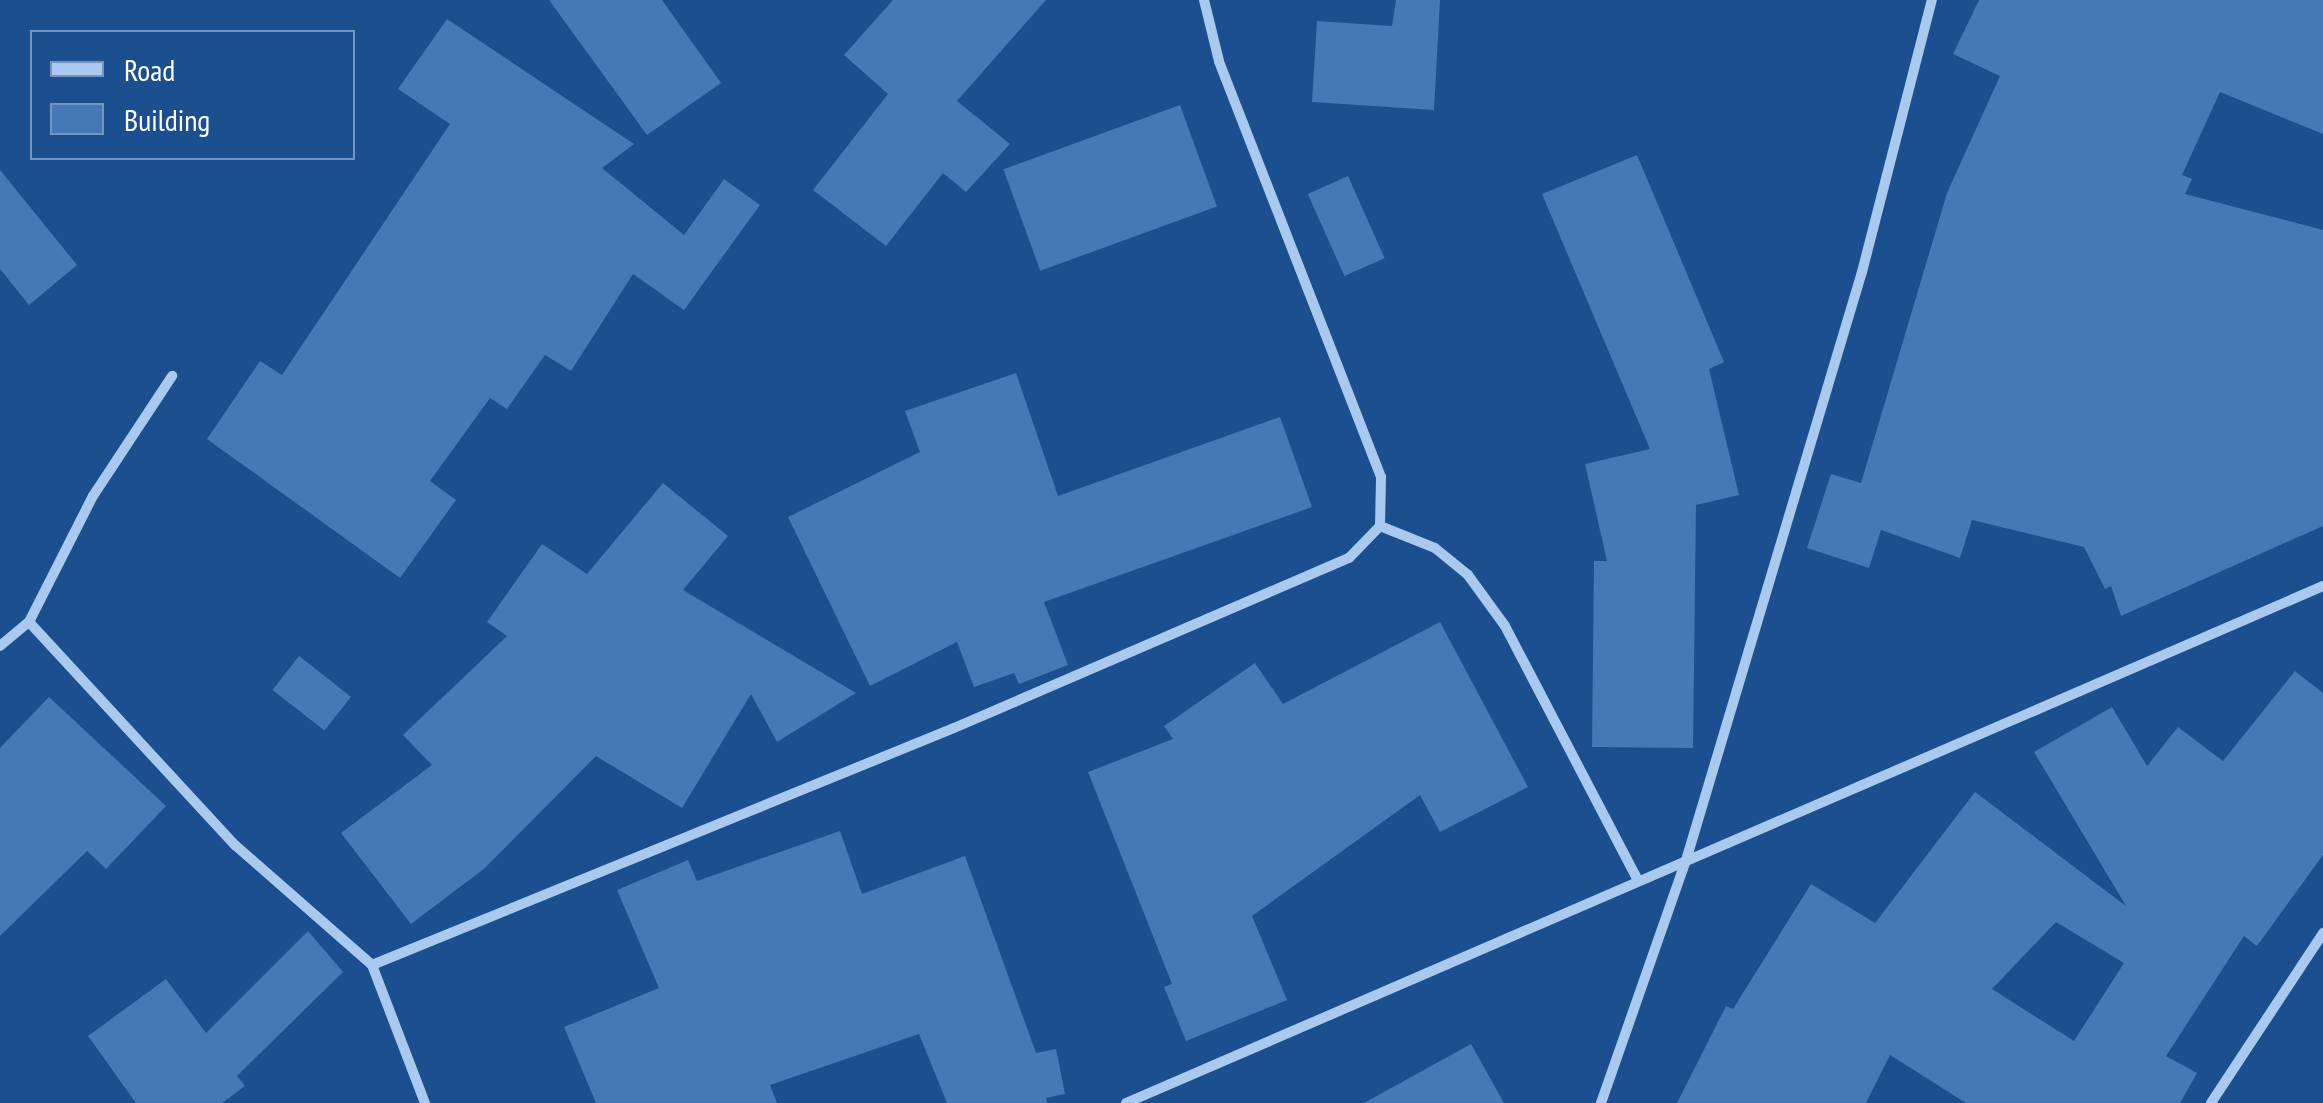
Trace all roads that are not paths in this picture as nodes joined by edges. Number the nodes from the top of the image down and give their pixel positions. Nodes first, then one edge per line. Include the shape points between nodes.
1 (1204, 0) edge
2 (1932, 0) edge
3 (172, 376) dead end
4 (1380, 526) junction
5 (2323, 586) edge
6 (29, 622) junction
7 (0, 646) edge
8 (1688, 857) junction
9 (1637, 879) junction
10 (2323, 933) edge
11 (372, 966) junction
12 (425, 1103) edge
13 (1126, 1103) edge
14 (1601, 1103) edge
15 (2211, 1103) edge

1 - 4 street via 1219,61 1381,477
2 - 8 street via 1862,272
3 - 6 street via 92,496
4 - 9 street via 1435,548 1505,626
4 - 11 street via 1349,558 1331,566
5 - 8 street
6 - 7 street
6 - 11 street via 235,844
8 - 9 street
8 - 14 street
9 - 13 street
10 - 15 street
11 - 12 street

